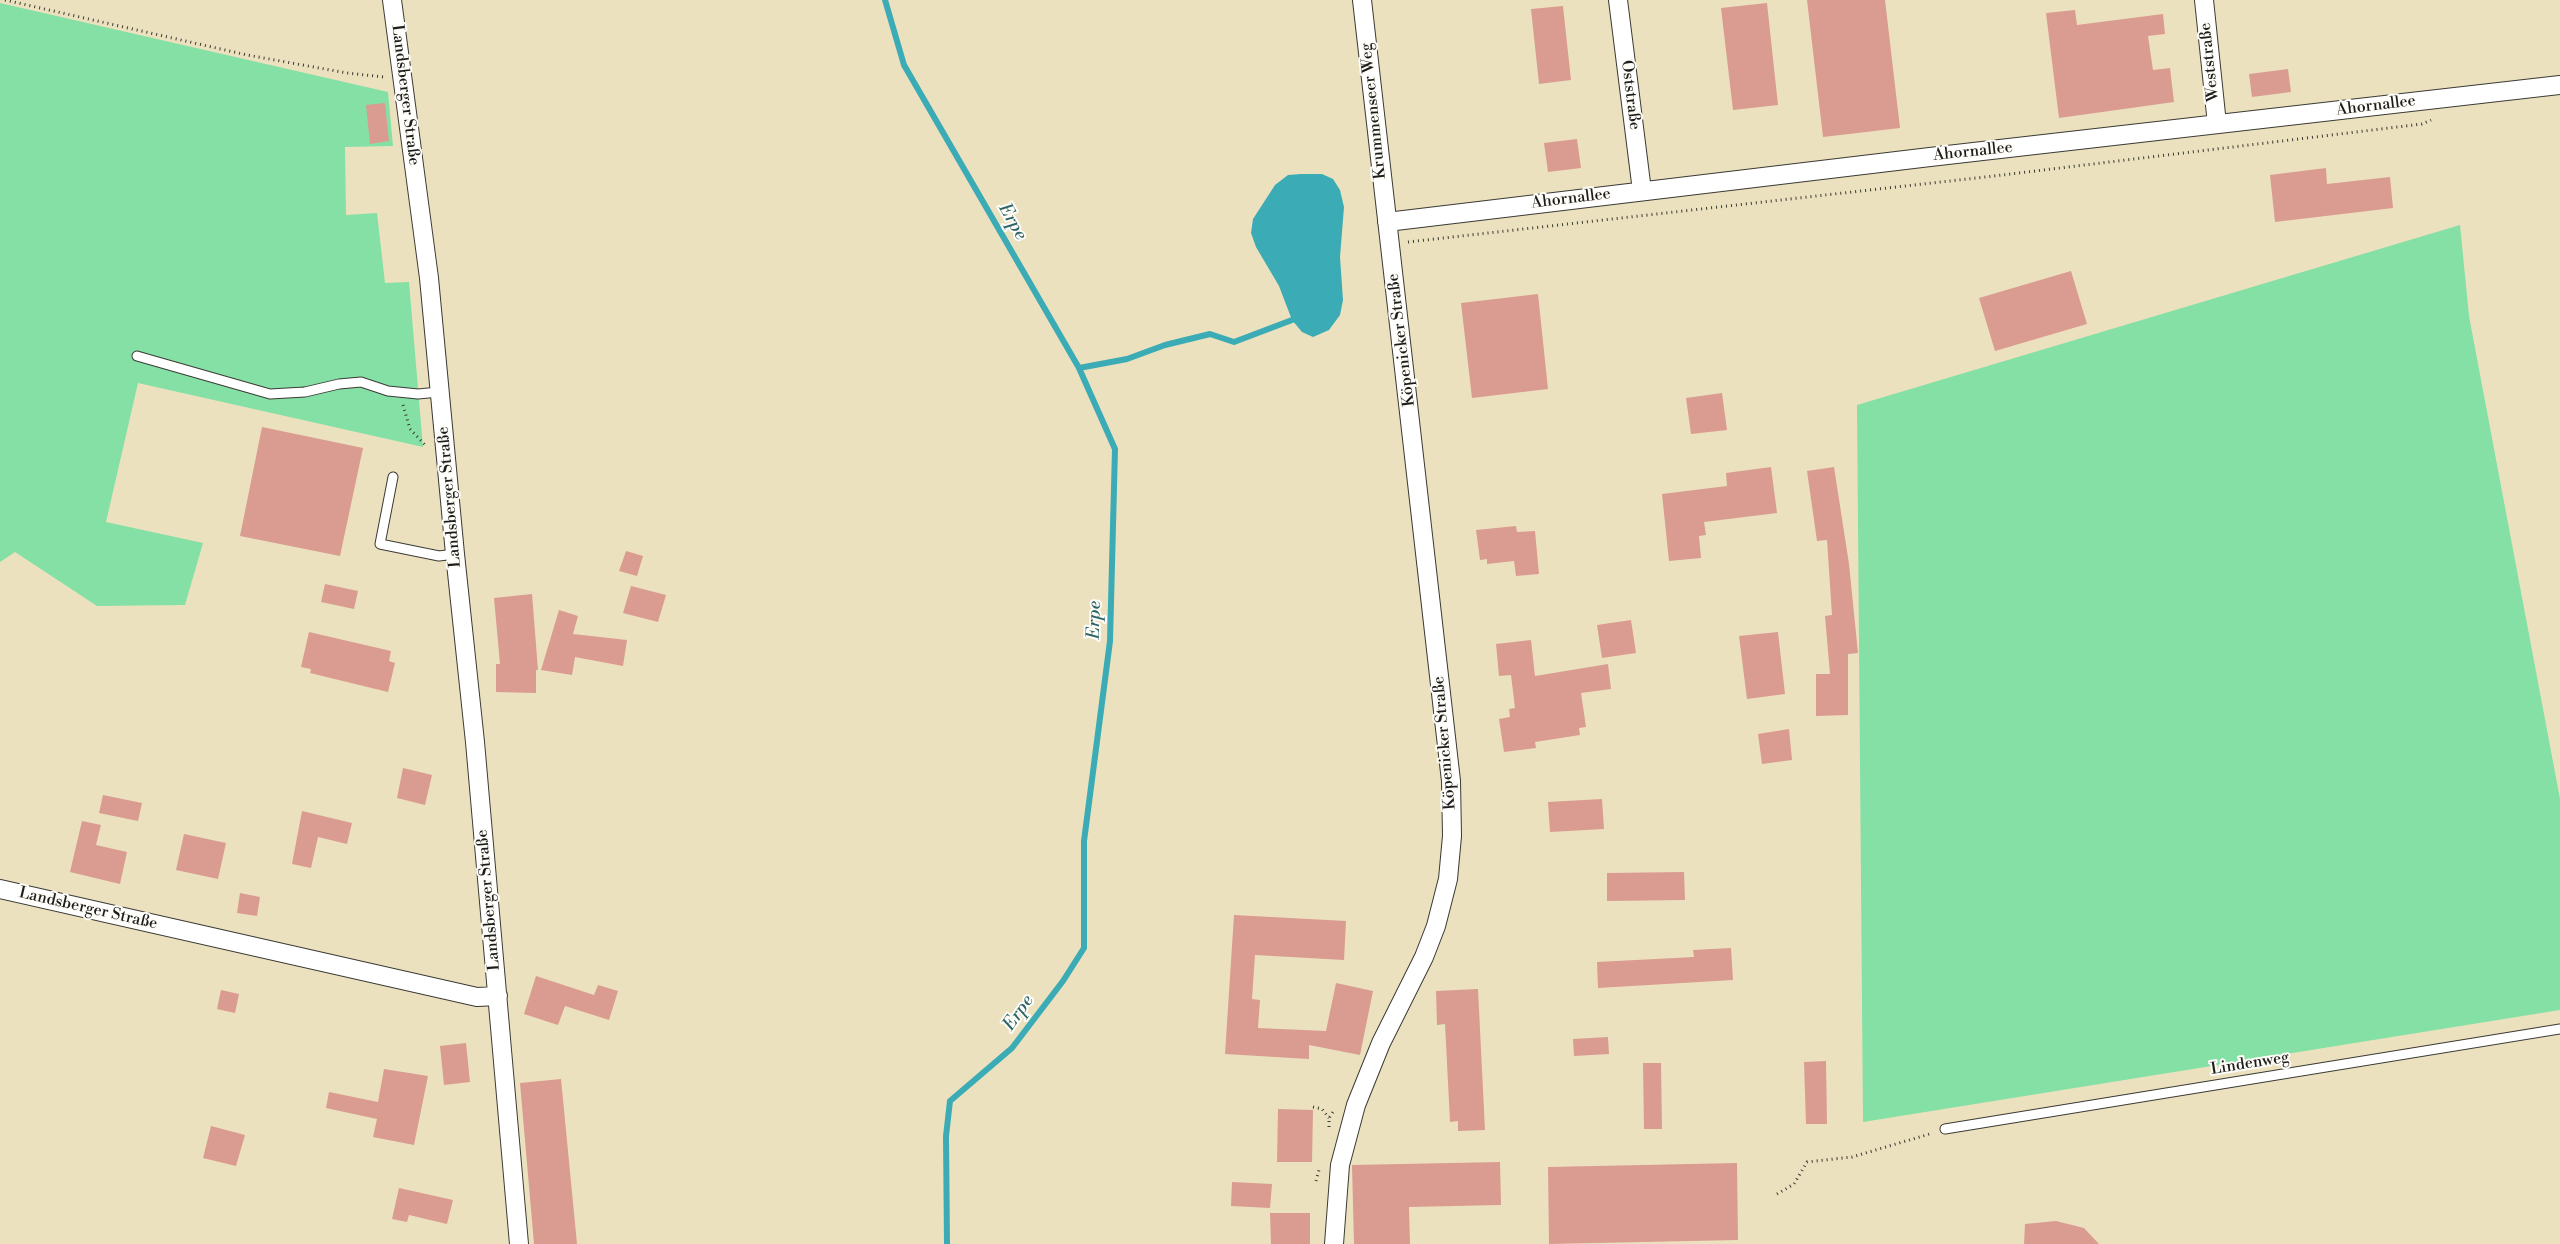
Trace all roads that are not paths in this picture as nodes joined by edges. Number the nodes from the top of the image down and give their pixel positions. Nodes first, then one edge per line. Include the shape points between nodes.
1 (392, 0) edge
2 (1362, 0) edge
3 (1618, 0) edge
4 (2204, 0) edge
5 (2560, 85) edge
6 (2217, 124) junction
7 (1642, 191) junction
8 (1387, 222) junction
9 (136, 356) dead end
10 (439, 392) junction
11 (394, 477) dead end
12 (455, 554) junction
13 (0, 890) edge
14 (498, 996) junction
15 (2560, 1029) edge
16 (1945, 1129) road end
17 (519, 1244) edge
18 (1334, 1244) edge

1 - 10 street, Landsberger Straße via 429,278
2 - 8 street, Krummenseer Weg
3 - 7 street, Oststraße
4 - 6 street, Weststraße
5 - 6 street, Ahornallee
6 - 7 street, Ahornallee
7 - 8 street, Ahornallee
8 - 18 street, Köpenicker Straße via 1451,781 1452,836 1448,878 1436,926 1374,1060 1354,1113 1340,1165
9 - 10 lane via 270,394 305,392 361,382 388,391
10 - 12 street, Landsberger Straße
11 - 12 lane via 380,544 439,556
12 - 14 street, Landsberger Straße
13 - 14 street, Landsberger Straße via 476,997
14 - 17 street, Landsberger Straße
15 - 16 lane, Lindenweg

